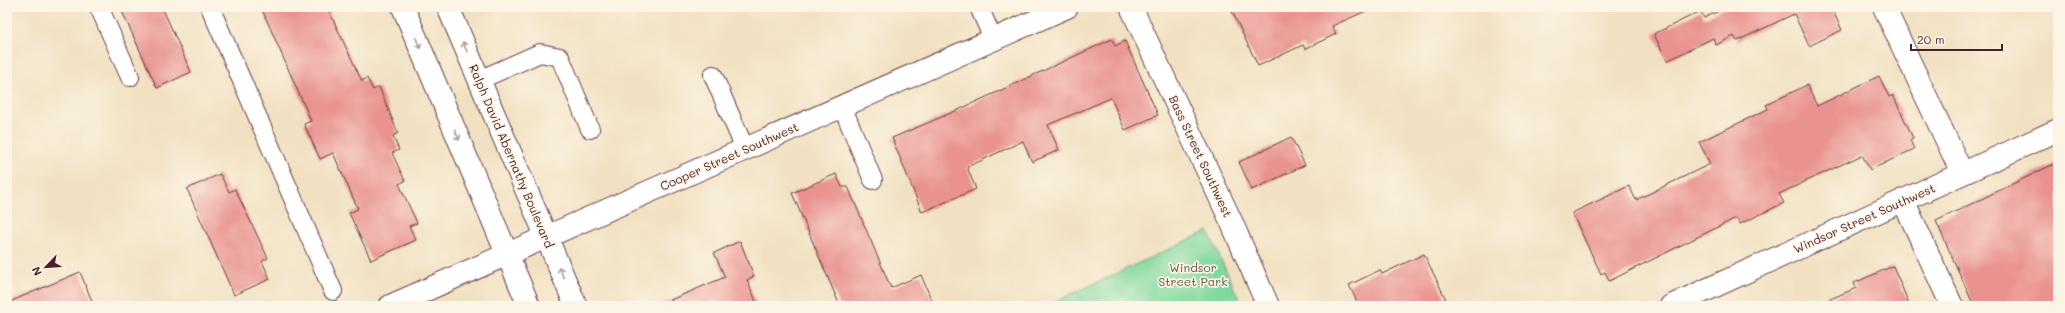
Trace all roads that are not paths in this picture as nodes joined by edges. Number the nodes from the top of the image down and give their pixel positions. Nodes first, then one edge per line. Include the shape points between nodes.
1 (99, 7) edge
2 (210, 7) edge
3 (403, 7) edge
4 (448, 7) edge
5 (979, 7) edge
6 (1067, 7) edge
7 (1131, 7) edge
8 (1884, 7) edge
9 (993, 39) junction
10 (713, 75) dead end
11 (130, 77) dead end
12 (479, 80) junction
13 (842, 106) junction
14 (590, 129) dead end
15 (2058, 130) edge
16 (746, 149) junction
17 (1962, 173) junction
18 (873, 180) dead end
19 (1903, 200) junction
20 (547, 237) junction
21 (508, 254) junction
22 (333, 291) dead end
23 (390, 306) edge
24 (529, 306) edge
25 (576, 306) edge
26 (1268, 306) edge
27 (1671, 306) edge
28 (1952, 306) edge

1 - 11 lane
2 - 22 lane
3 -> 21 street
12 -> 4 street, Ralph David Abernathy Boulevard
5 - 9 lane
6 - 9 street, Cooper Street Southwest
7 - 26 street, Bass Street Southwest
8 - 17 street
9 - 13 street, Cooper Street Southwest
10 - 16 lane
12 - 14 lane via 540,53 560,57
12 - 20 street, Ralph David Abernathy Boulevard
13 - 16 street, Cooper Street Southwest
13 - 18 lane
15 - 17 street, Windsor Street Southwest
16 - 20 street, Cooper Street Southwest
17 - 19 street, Windsor Street Southwest
19 - 27 street, Windsor Street Southwest
19 - 28 street
20 - 21 street, Cooper Street Southwest
25 -> 20 street, Ralph David Abernathy Boulevard
21 - 23 street, Cooper Street Southwest
21 - 24 street

